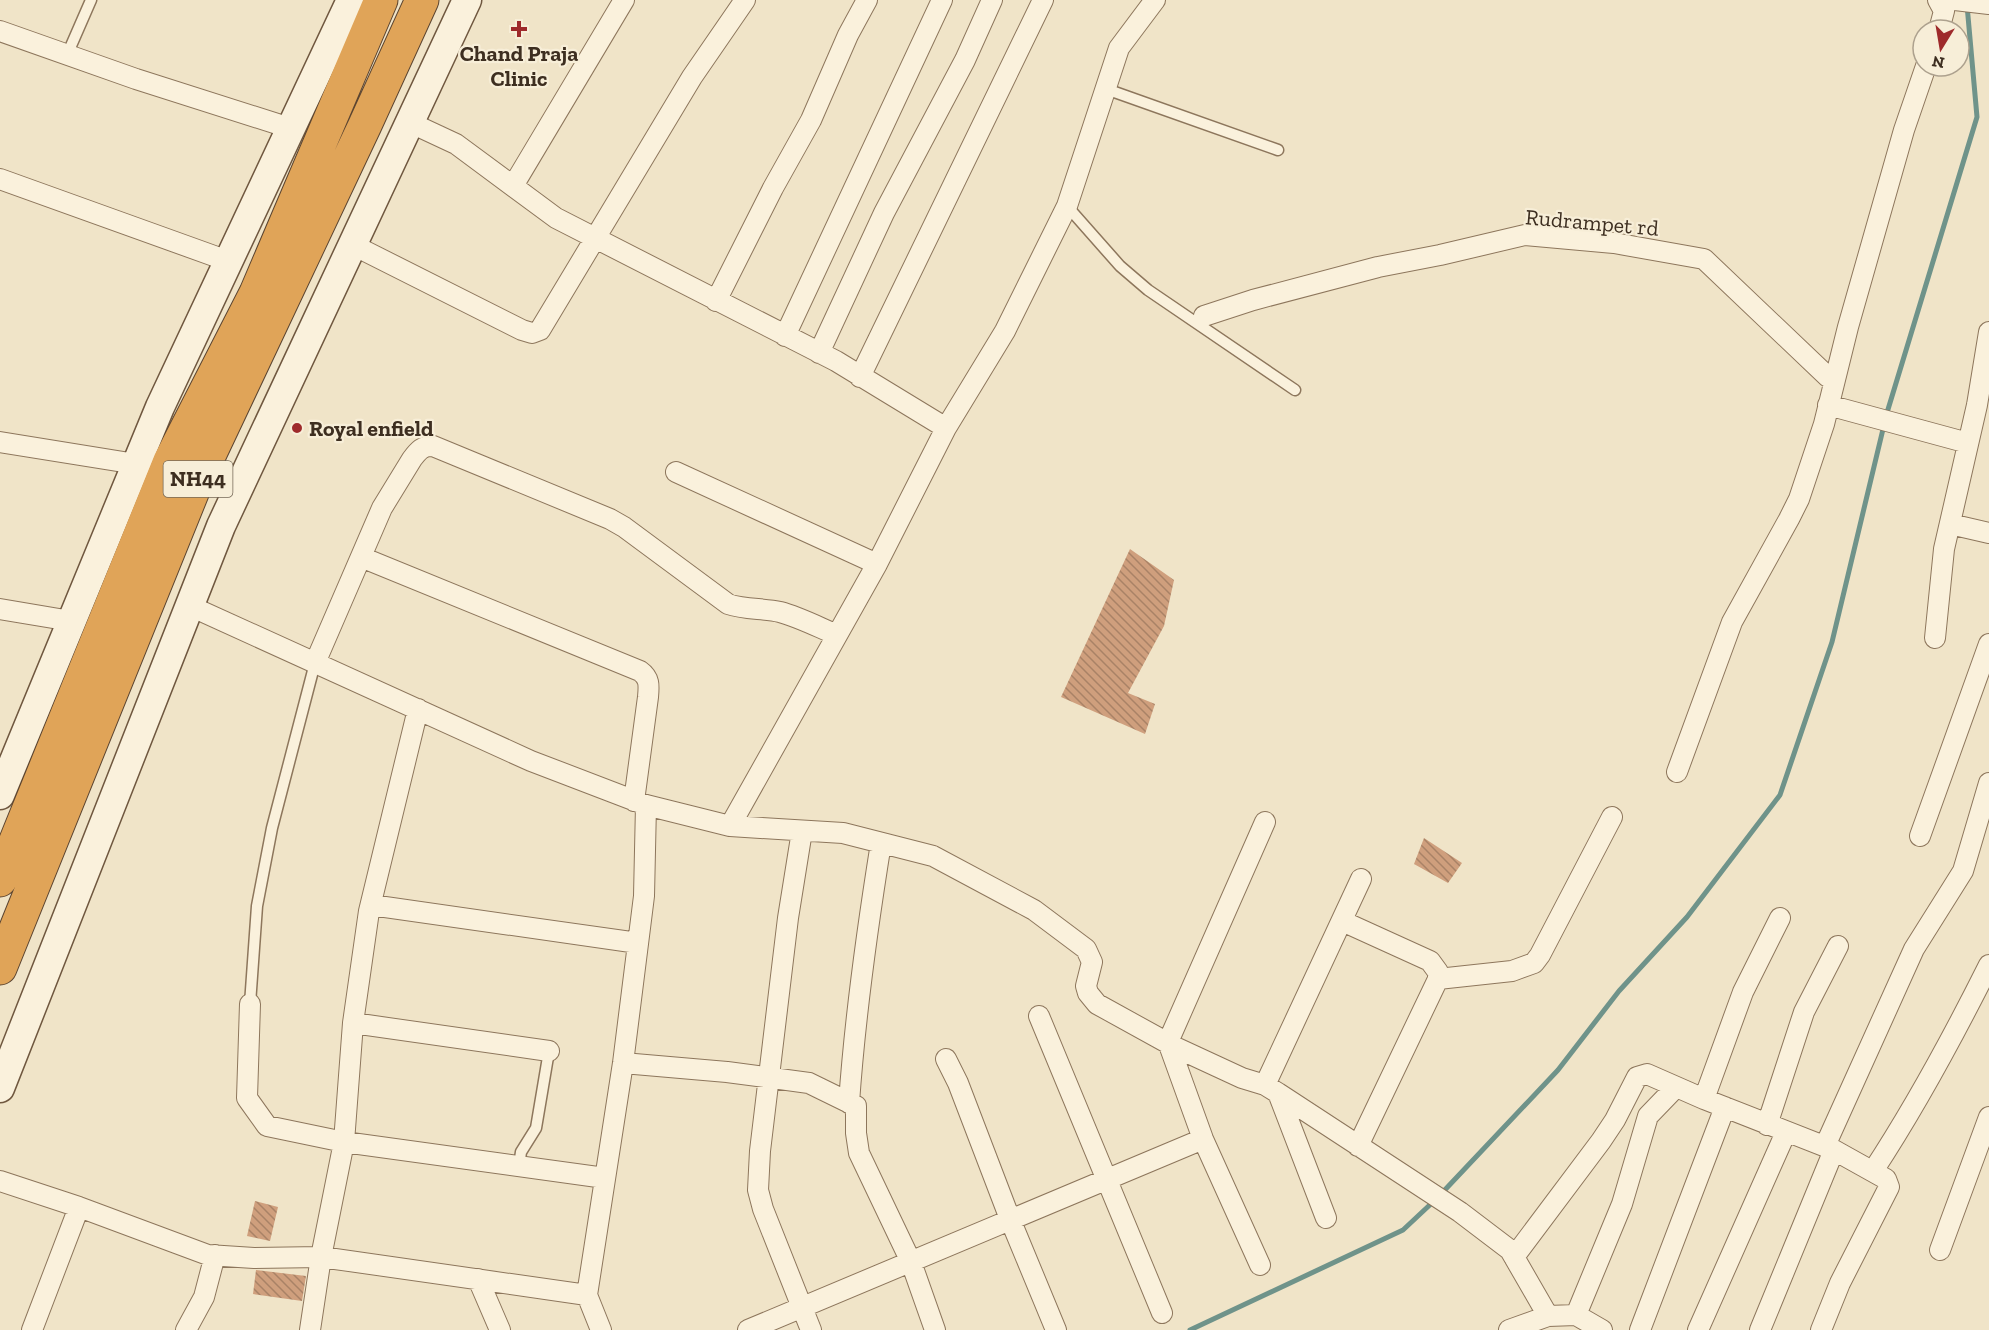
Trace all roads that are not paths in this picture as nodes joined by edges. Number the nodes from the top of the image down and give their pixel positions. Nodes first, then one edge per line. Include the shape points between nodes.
1 (91, 0) edge
2 (351, 0) edge
3 (381, 0) edge
4 (422, 0) edge
5 (467, 0) edge
6 (624, 0) edge
7 (745, 0) edge
8 (867, 0) edge
9 (942, 0) edge
10 (992, 0) edge
11 (1043, 0) edge
12 (1155, 0) edge
13 (1938, 0) edge
14 (1955, 0) edge
15 (1989, 4) edge
16 (1942, 18) edge
17 (0, 31) edge
18 (67, 55) junction
19 (1922, 78) edge
20 (1106, 89) junction
21 (411, 123) junction
22 (291, 129) junction
23 (1278, 150) dead end
24 (0, 179) edge
25 (513, 186) junction
26 (1067, 206) junction
27 (595, 238) junction
28 (353, 245) junction
29 (228, 261) junction
30 (716, 301) junction
31 (1204, 316) dead end
32 (1989, 332) edge
33 (785, 336) junction
34 (819, 353) junction
35 (860, 377) junction
36 (1828, 377) dead end
37 (1295, 390) dead end
38 (1828, 405) junction
39 (946, 428) junction
40 (0, 442) edge
41 (1968, 444) junction
42 (136, 464) junction
43 (676, 472) dead end
44 (1950, 524) junction
45 (1989, 533) edge
46 (361, 557) junction
47 (877, 564) junction
48 (190, 606) junction
49 (0, 609) edge
50 (71, 621) junction
51 (837, 634) junction
52 (1935, 638) dead end
53 (1989, 644) edge
54 (315, 663) junction
55 (418, 710) junction
56 (1677, 772) dead end
57 (1989, 783) edge
58 (0, 795) edge
59 (640, 803) junction
60 (1612, 817) dead end
61 (1265, 822) dead end
62 (730, 826) junction
63 (802, 831) junction
64 (1920, 836) dead end
65 (881, 843) junction
66 (1361, 879) dead end
67 (0, 880) edge
68 (371, 905) junction
69 (1780, 918) dead end
70 (1342, 921) junction
71 (638, 944) junction
72 (1838, 946) dead end
73 (1989, 965) edge
74 (0, 968) edge
75 (1438, 979) junction
76 (250, 1004) joint
77 (1039, 1016) dead end
78 (353, 1023) junction
79 (1168, 1042) junction
80 (549, 1051) joint
81 (946, 1059) dead end
82 (623, 1063) junction
83 (768, 1077) junction
84 (1676, 1087) junction
85 (0, 1088) edge
86 (1271, 1089) junction
87 (1704, 1099) junction
88 (849, 1103) junction
89 (1725, 1107) junction
90 (1989, 1117) edge
91 (1767, 1125) junction
92 (1786, 1132) junction
93 (1203, 1139) junction
94 (344, 1142) junction
95 (1358, 1146) junction
96 (1829, 1148) junction
97 (519, 1166) junction
98 (1873, 1172) junction
99 (605, 1178) junction
100 (1108, 1179) junction
101 (0, 1181) edge
102 (79, 1207) junction
103 (1326, 1218) dead end
104 (1010, 1219) junction
105 (1940, 1250) dead end
106 (215, 1256) junction
107 (321, 1257) junction
108 (1514, 1257) junction
109 (911, 1262) junction
110 (1260, 1265) dead end
111 (478, 1280) junction
112 (587, 1295) junction
113 (802, 1307) junction
114 (1162, 1313) dead end
115 (1576, 1315) junction
116 (1548, 1316) junction
117 (32, 1330) edge
118 (186, 1330) edge
119 (310, 1330) edge
120 (501, 1330) edge
121 (601, 1330) edge
122 (748, 1330) edge
123 (811, 1330) edge
124 (935, 1330) edge
125 (1056, 1330) edge
126 (1509, 1330) edge
127 (1602, 1330) edge
128 (1640, 1330) edge
129 (1698, 1330) edge
130 (1760, 1330) edge
131 (1821, 1330) edge

1 - 18 lane
2 - 22 street
3 - 67 highway, NH44 via 256,293 170,461
4 - 74 highway, NH44 via 196,483
5 - 21 street
6 - 25 street
7 - 27 street via 692,77
8 - 30 street via 811,120
9 - 33 street
10 - 34 street via 965,60 884,213
11 - 35 street
12 - 20 street via 1119,48
13 - 16 street via 1944,11
14 - 15 street
17 - 18 street
18 - 22 street
19 - 38 street
20 - 23 lane
20 - 26 street
21 - 25 street via 456,144
21 - 28 street
22 - 29 street
24 - 29 street
25 - 27 street via 556,218
26 - 37 lane via 1120,266 1148,290
26 - 39 street via 1005,331
27 - 28 street via 543,326 532,333
27 - 30 street
28 - 48 street via 221,526
29 - 42 street
30 - 33 street
31 - 36 street, Rudrampet rd via 1378,267 1525,235 1614,243 1704,259
32 - 41 street
33 - 34 street
34 - 35 street
35 - 39 street
38 - 41 street
38 - 56 street via 1799,498 1732,622
39 - 47 street
40 - 42 street
41 - 44 street
42 - 50 street
43 - 47 street
44 - 45 street
44 - 52 street
46 - 51 street via 382,508 412,459 423,448 433,446 610,519 728,604 781,612
46 - 54 street
46 - 59 street via 646,675 648,697
47 - 51 street
48 - 54 street
48 - 85 street
49 - 50 street
50 - 58 street
51 - 62 street
53 - 64 street
54 - 55 street
54 - 76 lane via 268,846 257,906
55 - 59 street via 531,761
55 - 68 street
57 - 96 street via 1963,871 1911,955
59 - 62 street
59 - 71 street via 644,896
60 - 75 street via 1534,963 1512,971
61 - 79 street
62 - 63 street
63 - 65 street via 843,833
63 - 83 street
65 - 79 street via 933,856 1034,910 1086,949 1092,962 1086,986 1097,1004
65 - 88 street via 862,962
66 - 70 street
68 - 71 street
68 - 78 street
69 - 87 street via 1743,992
70 - 75 street via 1430,961
70 - 86 street
71 - 82 street
72 - 91 street via 1804,1012
73 - 98 street via 1932,1075
75 - 95 street
76 - 94 street via 248,1098 267,1126
77 - 100 street
78 - 80 street
78 - 94 street
79 - 86 street
79 - 93 street
80 - 97 lane via 536,1128 521,1152
81 - 104 street
82 - 83 street
82 - 99 street
83 - 88 street via 809,1083
83 - 113 street via 758,1190
84 - 87 street
84 - 108 street via 1644,1073 1637,1077 1601,1141
84 - 115 street via 1648,1116 1622,1204
86 - 95 street
86 - 103 street
87 - 89 street
88 - 109 street via 856,1106 859,1153
89 - 91 street
89 - 128 street
90 - 105 street
91 - 92 street
92 - 96 street
92 - 129 street
93 - 100 street
93 - 110 street
94 - 97 street
94 - 107 street
95 - 108 street via 1460,1212
96 - 98 street
96 - 130 street
97 - 99 street
98 - 131 street via 1886,1179 1888,1192 1840,1283
99 - 112 street
100 - 104 street
100 - 114 street
101 - 102 street
102 - 106 street
102 - 117 street
104 - 109 street
104 - 125 street
106 - 107 street
106 - 118 street via 204,1297
107 - 111 street
107 - 119 street
108 - 116 street
109 - 113 street
109 - 124 street
111 - 112 street
111 - 120 street
112 - 121 street
113 - 122 street
113 - 123 street
115 - 116 street
115 - 127 street
116 - 126 street

